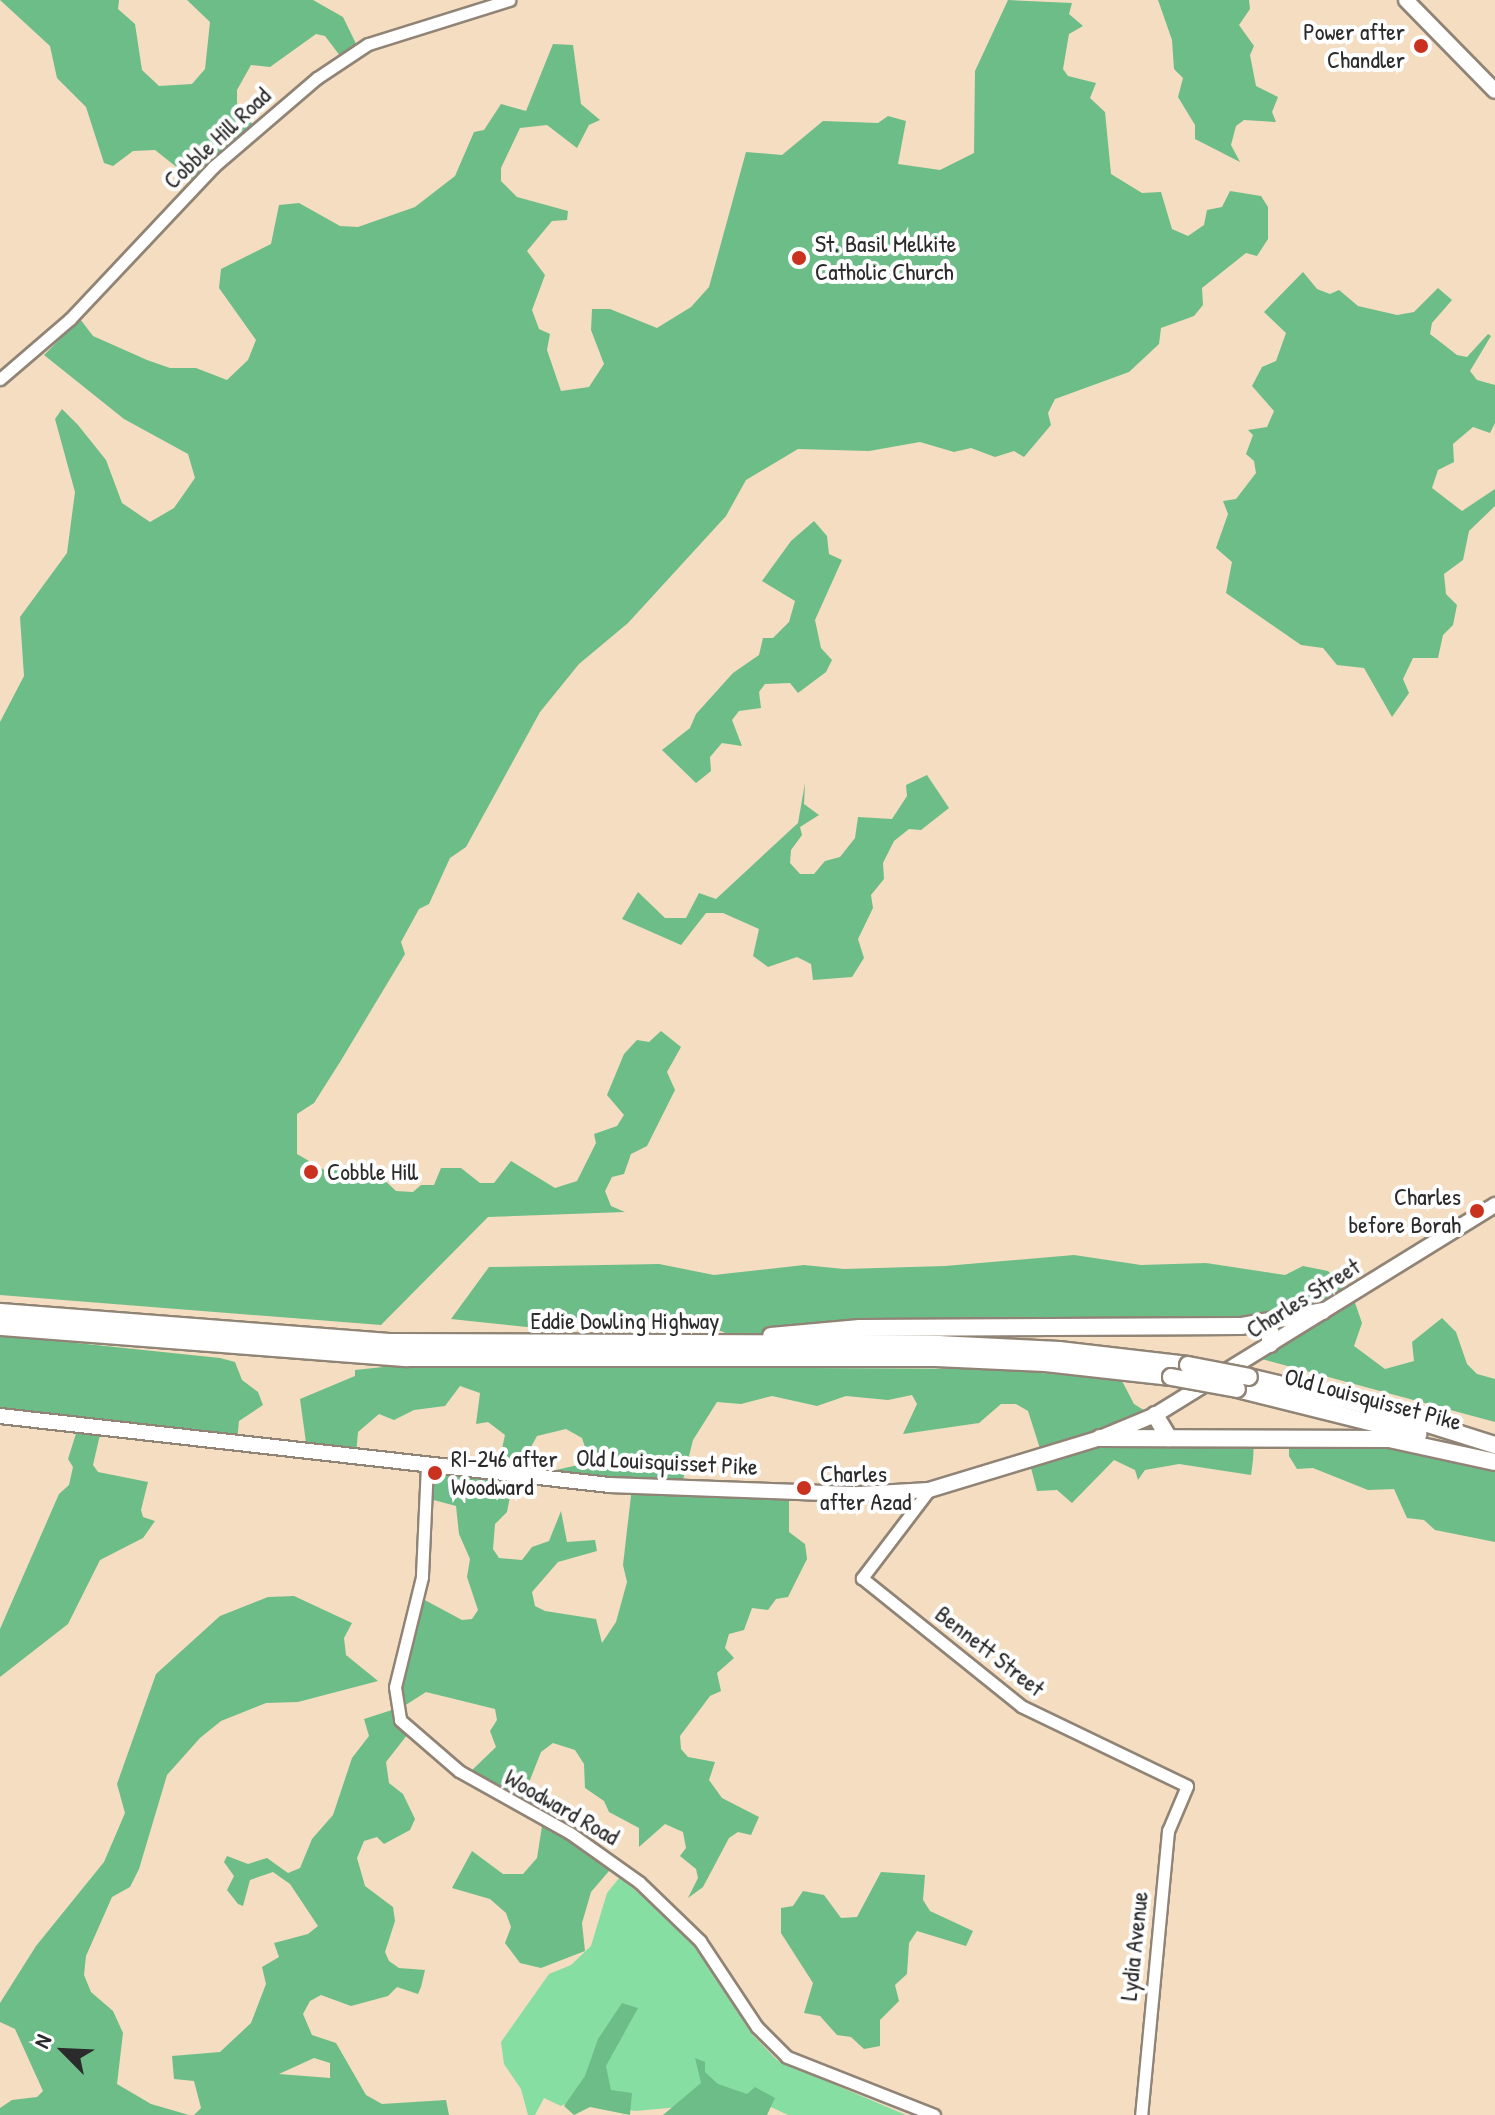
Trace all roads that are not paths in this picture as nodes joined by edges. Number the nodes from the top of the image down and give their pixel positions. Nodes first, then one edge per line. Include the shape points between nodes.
1 (509, 0) edge
2 (1406, 0) edge
3 (1495, 91) edge
4 (0, 379) edge
5 (1495, 1205) edge
6 (1323, 1311) junction
7 (0, 1312) edge
8 (1262, 1325) junction
9 (0, 1327) edge
10 (1270, 1344) junction
11 (651, 1346) junction
12 (1217, 1378) joint
13 (1243, 1383) junction
14 (1155, 1415) junction
15 (0, 1416) edge
16 (1100, 1438) junction
17 (1169, 1438) junction
18 (1495, 1445) edge
19 (1495, 1460) edge
20 (427, 1465) junction
21 (929, 1490) junction
22 (1187, 1786) joint
23 (934, 2115) edge
24 (1141, 2115) edge

1 - 4 street, Cobble Hill Road via 398,34 342,60 213,167 70,319
2 - 3 main road
5 - 6 main road, Charles Street
6 - 8 highway
6 - 10 main road, Charles Street
7 - 11 highway, Eddie Dowling Highway via 340,1340
8 - 10 highway via 1270,1332
8 - 11 highway via 860,1328
9 - 13 highway, Eddie Dowling Highway, bridge via 406,1358 936,1358 1081,1365
10 - 12 main road, Charles Street
11 - 13 highway, Eddie Dowling Highway, bridge via 953,1344 1188,1365
12 - 14 main road, Old Louisquisset Pike
13 - 18 highway, Old Louisquisset Pike via 1371,1406
13 - 19 highway, Old Louisquisset Pike
14 - 16 main road, Old Louisquisset Pike
14 - 17 highway
15 - 20 main road, Old Louisquisset Pike
16 - 17 highway
16 - 21 main road, Old Louisquisset Pike
17 - 19 highway via 1389,1439
20 - 21 main road, Old Louisquisset Pike via 656,1488 859,1494
20 - 23 street, Woodward Road via 422,1577 395,1687 400,1720 459,1771 570,1833 639,1882 700,1941 757,2027 787,2057
21 - 22 street, Bennett Street via 862,1578 1021,1706
22 - 24 street, Lydia Avenue via 1168,1831

